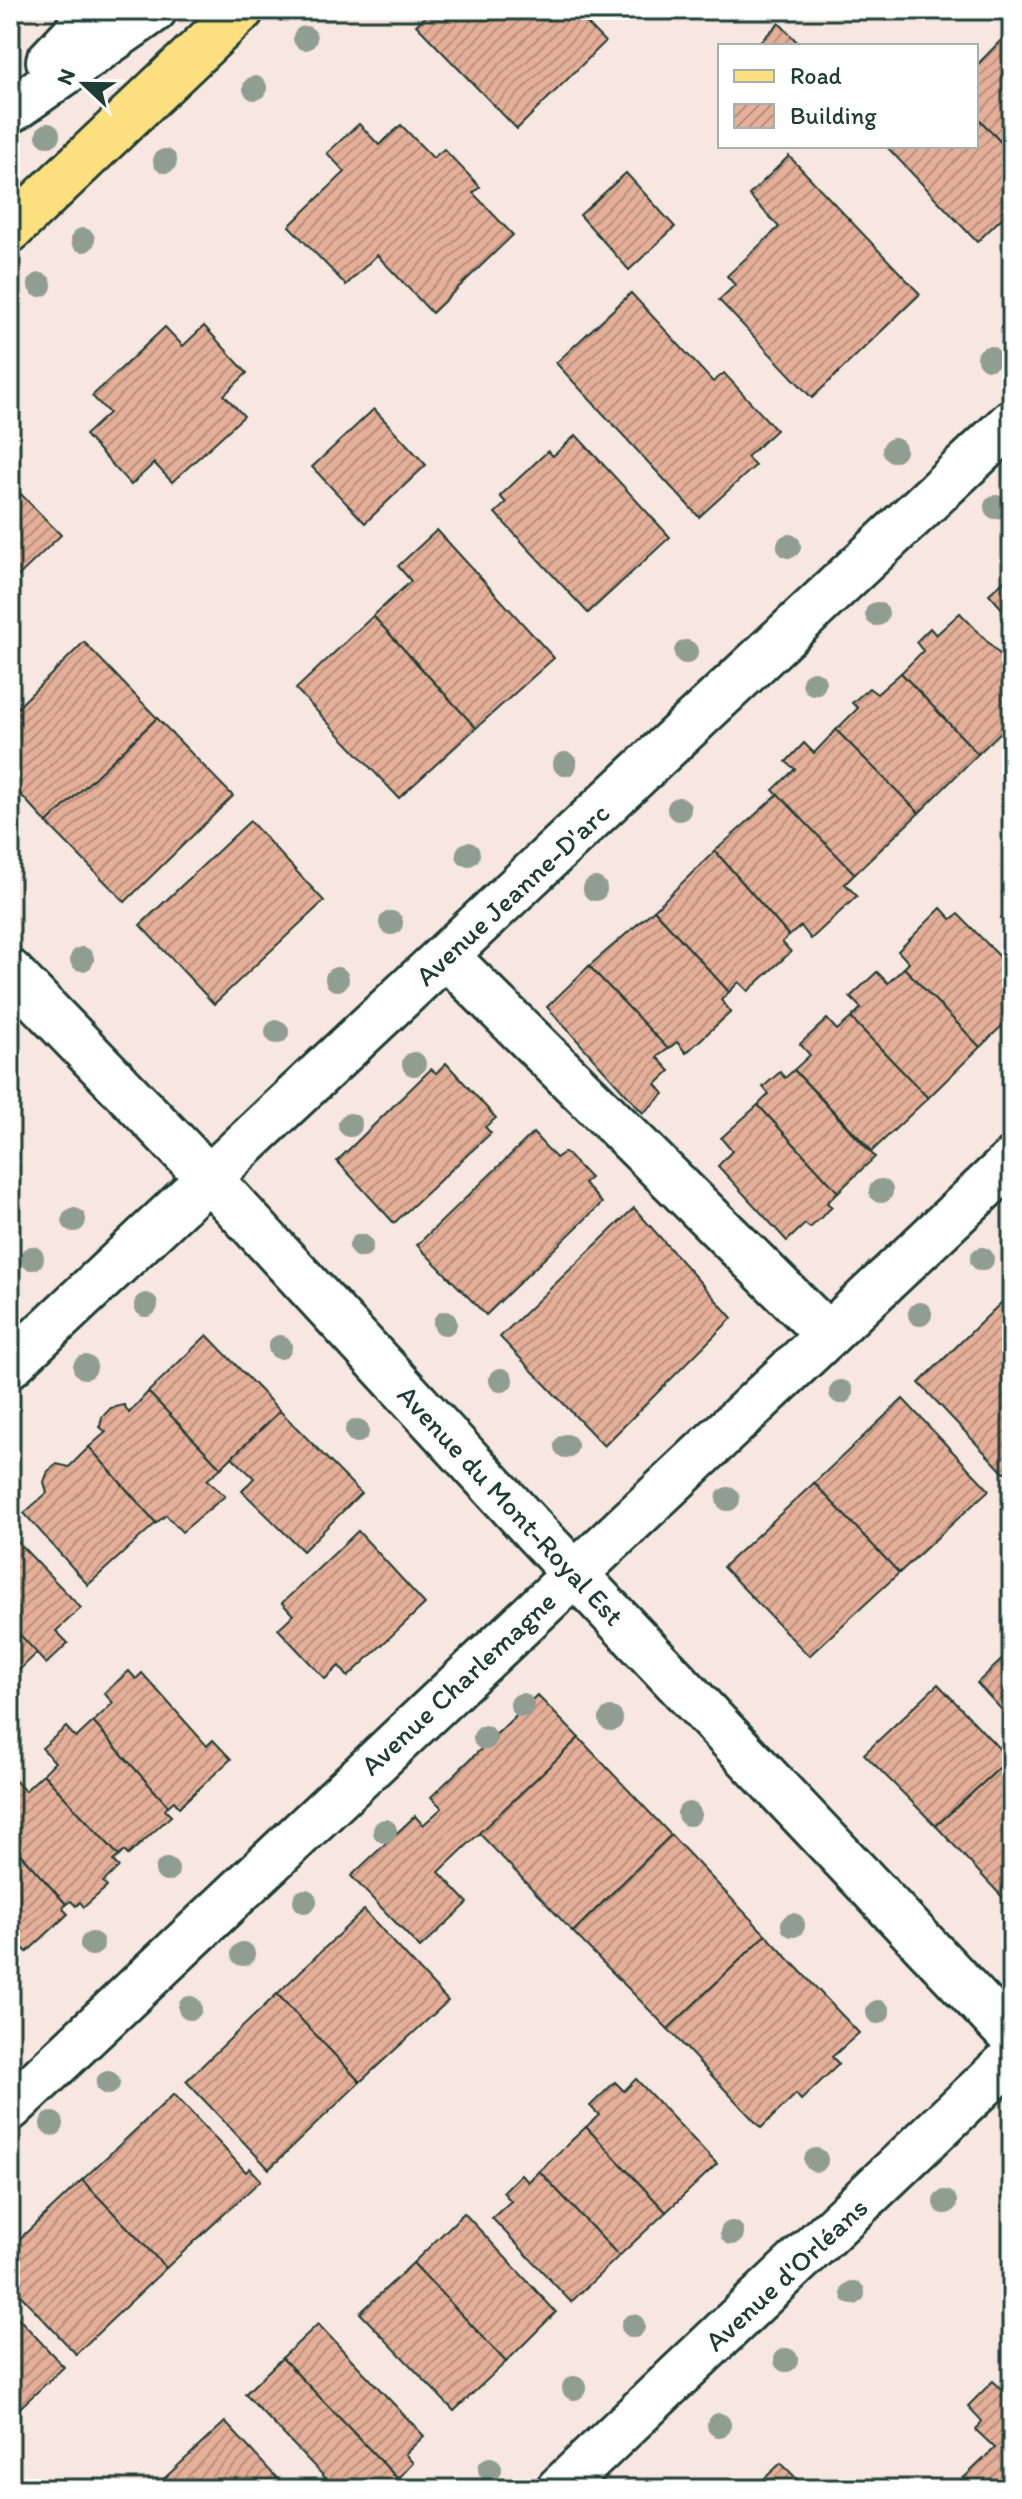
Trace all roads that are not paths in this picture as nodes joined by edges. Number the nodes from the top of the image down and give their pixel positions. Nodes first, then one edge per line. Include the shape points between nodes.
1 (97, 10) edge
2 (154, 10) edge
3 (241, 10) edge
4 (10, 102) edge
5 (10, 111) edge
6 (10, 230) edge
7 (1012, 422) edge
8 (446, 956) junction
9 (10, 972) edge
10 (1012, 1161) edge
11 (209, 1178) junction
12 (828, 1335) junction
13 (10, 1365) edge
14 (574, 1573) junction
15 (1012, 2037) edge
16 (1012, 2058) edge
17 (10, 2108) edge
18 (559, 2489) edge

1 - 4 street
2 - 5 street
3 - 6 main road
7 - 8 street, Avenue Jeanne-D'arc
8 - 11 street, Avenue Jeanne-D'arc
8 - 12 street
9 - 11 street, Avenue du Mont-Royal Est
10 - 12 street, Avenue Charlemagne
11 - 13 street, Avenue Jeanne-D'arc
11 - 14 street, Avenue du Mont-Royal Est
12 - 14 street, Avenue Charlemagne
14 - 15 street, Avenue du Mont-Royal Est
14 - 17 street, Avenue Charlemagne
16 - 18 street, Avenue d'Orléans

